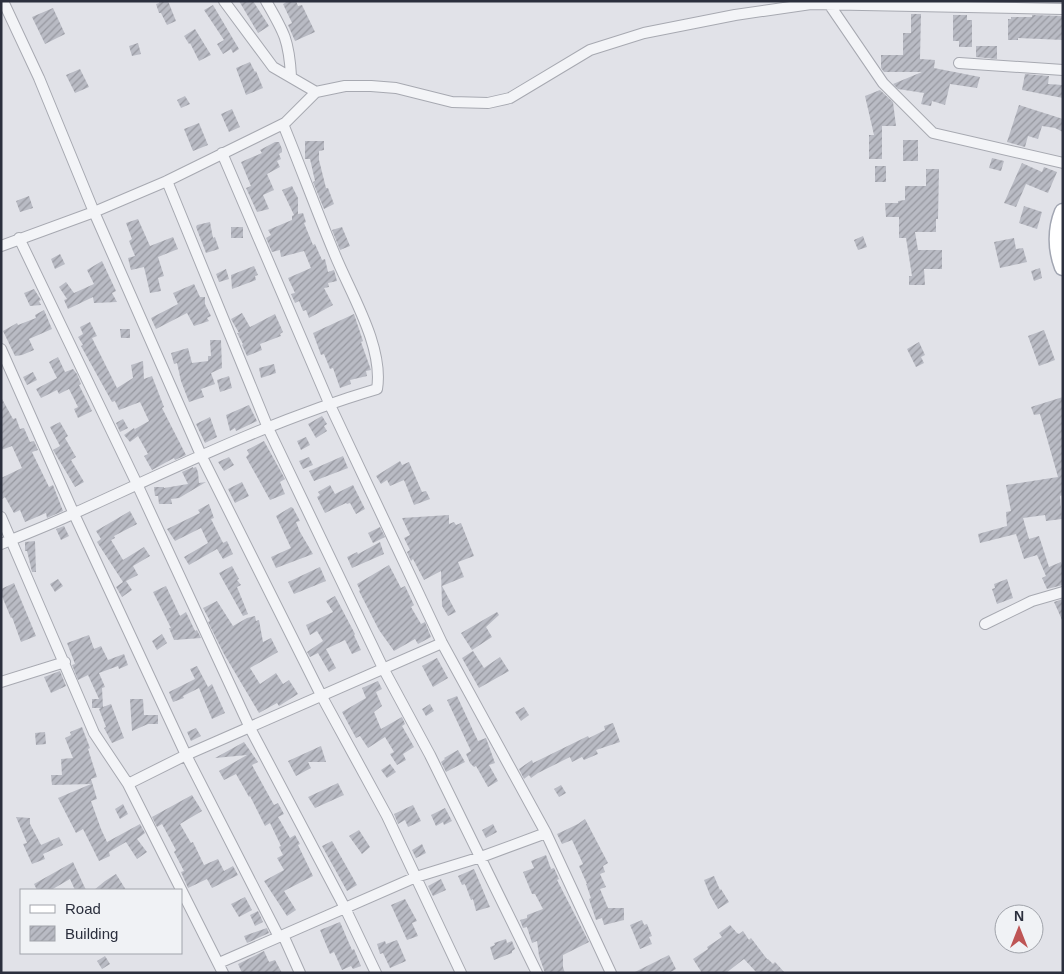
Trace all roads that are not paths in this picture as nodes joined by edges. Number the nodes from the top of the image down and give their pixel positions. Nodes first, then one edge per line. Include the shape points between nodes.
1 (4, 1) edge
2 (224, 1) edge
3 (266, 1) edge
4 (830, 4) junction
5 (1063, 9) edge
6 (959, 62) dead end
7 (1063, 70) edge
8 (291, 76) junction
9 (316, 92) junction
10 (283, 124) junction
11 (222, 153) junction
12 (1063, 163) edge
13 (167, 181) junction
14 (94, 212) junction
15 (1063, 212) edge
16 (19, 238) junction
17 (1, 246) edge
18 (1063, 266) edge
19 (1, 349) edge
20 (328, 403) junction
21 (268, 428) junction
22 (201, 455) junction
23 (137, 484) junction
24 (74, 514) junction
25 (1, 517) edge
26 (12, 540) junction
27 (1, 544) edge
28 (1063, 592) edge
29 (985, 624) dead end
30 (442, 643) junction
31 (65, 662) junction
32 (383, 668) junction
33 (1, 682) edge
34 (321, 695) junction
35 (250, 728) junction
36 (186, 755) junction
37 (128, 784) junction
38 (546, 833) junction
39 (481, 857) junction
40 (416, 878) junction
41 (181, 889) edge
42 (182, 891) edge
43 (346, 908) junction
44 (281, 936) junction
45 (221, 968) edge
46 (300, 973) edge
47 (376, 973) edge
48 (461, 973) edge
49 (538, 973) edge
50 (611, 973) edge

1 - 14 street
2 - 8 street via 273,66
3 - 8 street via 287,41
4 - 5 street
4 - 9 street via 735,15 644,33 590,50 510,98 488,103 452,102 396,88 371,86 344,86
4 - 12 street via 883,82 933,133
6 - 7 street
8 - 9 street
9 - 10 street
10 - 11 street
10 - 20 street via 374,347 377,363 377,389
11 - 13 street
11 - 20 street
13 - 14 street
13 - 21 street
14 - 16 street
14 - 22 street
15 - 18 main road via 1058,235 1058,255
16 - 17 street
16 - 23 street
19 - 24 street
20 - 21 street
20 - 30 street
21 - 22 street
21 - 32 street
22 - 23 street
22 - 34 street
23 - 24 street
23 - 35 street
24 - 26 street
24 - 36 street
25 - 26 street
26 - 27 street
26 - 31 street
28 - 29 street via 1032,601
30 - 32 street
30 - 38 street
31 - 33 street
31 - 37 street via 94,733
32 - 34 street
32 - 39 street
34 - 35 street
34 - 40 street via 387,816
35 - 36 street
35 - 43 street
36 - 37 street
36 - 44 street
37 - 41 street
38 - 39 street
38 - 50 street
39 - 40 street
39 - 49 street
40 - 43 street
40 - 48 street
42 - 45 street
43 - 44 street
43 - 47 street
44 - 45 street
44 - 46 street

